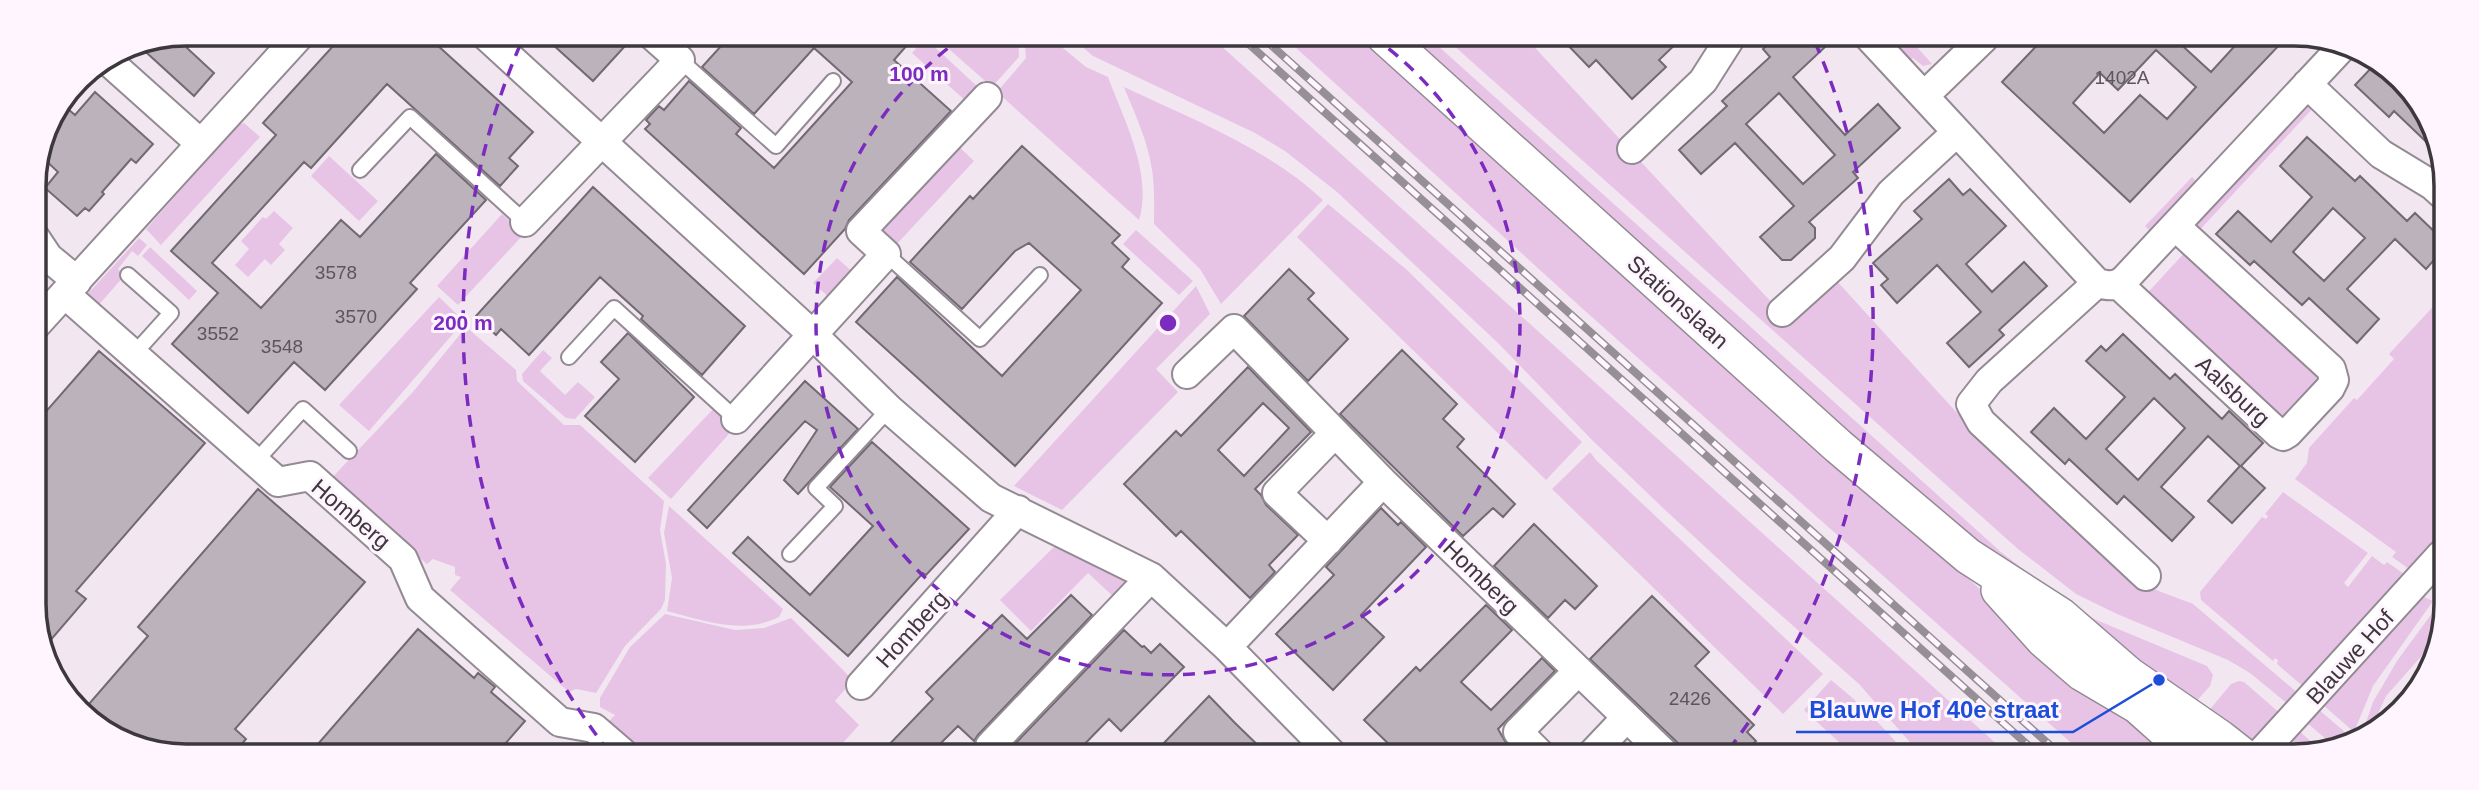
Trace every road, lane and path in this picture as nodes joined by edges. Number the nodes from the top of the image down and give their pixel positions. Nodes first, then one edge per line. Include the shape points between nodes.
1 (290, 46) edge
2 (497, 46) edge
3 (664, 46) edge
4 (1393, 46) edge
5 (1725, 46) edge
6 (1877, 46) edge
7 (1976, 46) edge
8 (2337, 52) edge
9 (680, 60) junction
10 (113, 66) edge
11 (833, 81) dead end
12 (2308, 84) junction
13 (1923, 96) junction
14 (987, 97) dead end
15 (1956, 132) junction
16 (602, 142) junction
17 (201, 144) junction
18 (1632, 149) dead end
19 (360, 170) dead end
20 (2434, 187) edge
21 (525, 222) joint
22 (2175, 226) junction
23 (46, 254) edge
24 (886, 254) junction
25 (128, 275) dead end
26 (1040, 275) dead end
27 (2108, 284) junction
28 (71, 288) junction
29 (1782, 312) dead end
30 (46, 314) edge
31 (813, 335) junction
32 (133, 355) junction
33 (569, 357) dead end
34 (1187, 374) dead end
35 (890, 410) junction
36 (736, 419) joint
37 (1335, 432) junction
38 (349, 451) dead end
39 (255, 462) junction
40 (1383, 482) junction
41 (1018, 510) junction
42 (1328, 541) junction
43 (790, 554) dead end
44 (1968, 556) junction
45 (2434, 563) edge
46 (2146, 576) dead end
47 (1151, 577) junction
48 (1227, 647) junction
49 (1578, 671) junction
50 (861, 685) dead end
51 (1626, 718) junction
52 (613, 744) edge
53 (992, 744) edge
54 (1322, 744) edge
55 (1530, 744) edge
56 (1601, 744) edge
57 (1654, 744) edge
58 (2181, 744) edge
59 (2228, 744) edge
60 (2269, 744) edge

1 - 17 street
2 - 16 street
3 - 9 street
4 - 44 street, Stationslaan via 1828,437
5 - 18 street via 1703,81
6 - 13 street, Aalsburg
7 - 13 street
8 - 12 street
9 - 11 lane via 776,146
9 - 16 street
10 - 17 street
12 - 20 street via 2381,154
12 - 22 street
13 - 15 street, Aalsburg
14 - 24 street via 861,231
15 - 27 street, Aalsburg
15 - 29 street via 1891,193 1842,258
16 - 21 street
16 - 31 street
17 - 28 street
19 - 21 lane via 410,117
22 - 27 street
22 - 27 street, Aalsburg via 2331,369 2334,380 2330,388 2288,433 2279,434
23 - 28 street, Homberg
24 - 26 lane via 981,338
24 - 31 street
25 - 32 lane via 172,313
27 - 46 street via 1989,381 1971,404 1981,422
28 - 30 street
28 - 32 street, Homberg
31 - 35 street
31 - 36 street
32 - 39 street, Homberg
33 - 36 lane via 614,308
34 - 37 street, Homberg via 1234,328
35 - 41 street via 992,498
35 - 43 lane via 816,488 835,506
37 - 40 street, Homberg
37 - 42 street via 1277,493
38 - 39 lane via 303,409
39 - 52 street, Homberg via 278,482 310,476 404,559 420,598 560,722 594,728
40 - 42 street
40 - 49 street, Homberg
41 - 47 street
41 - 50 street, Homberg
42 - 48 street
44 - 58 street, Stationslaan via 2044,640 2082,673 2138,706
44 - 59 street, Stationslaan via 2061,616 2129,675
45 - 60 street, Blauwe Hof
47 - 48 street
47 - 53 street
48 - 54 street
49 - 51 street, Homberg
49 - 55 street via 1518,732
51 - 56 street
51 - 57 street, Homberg

